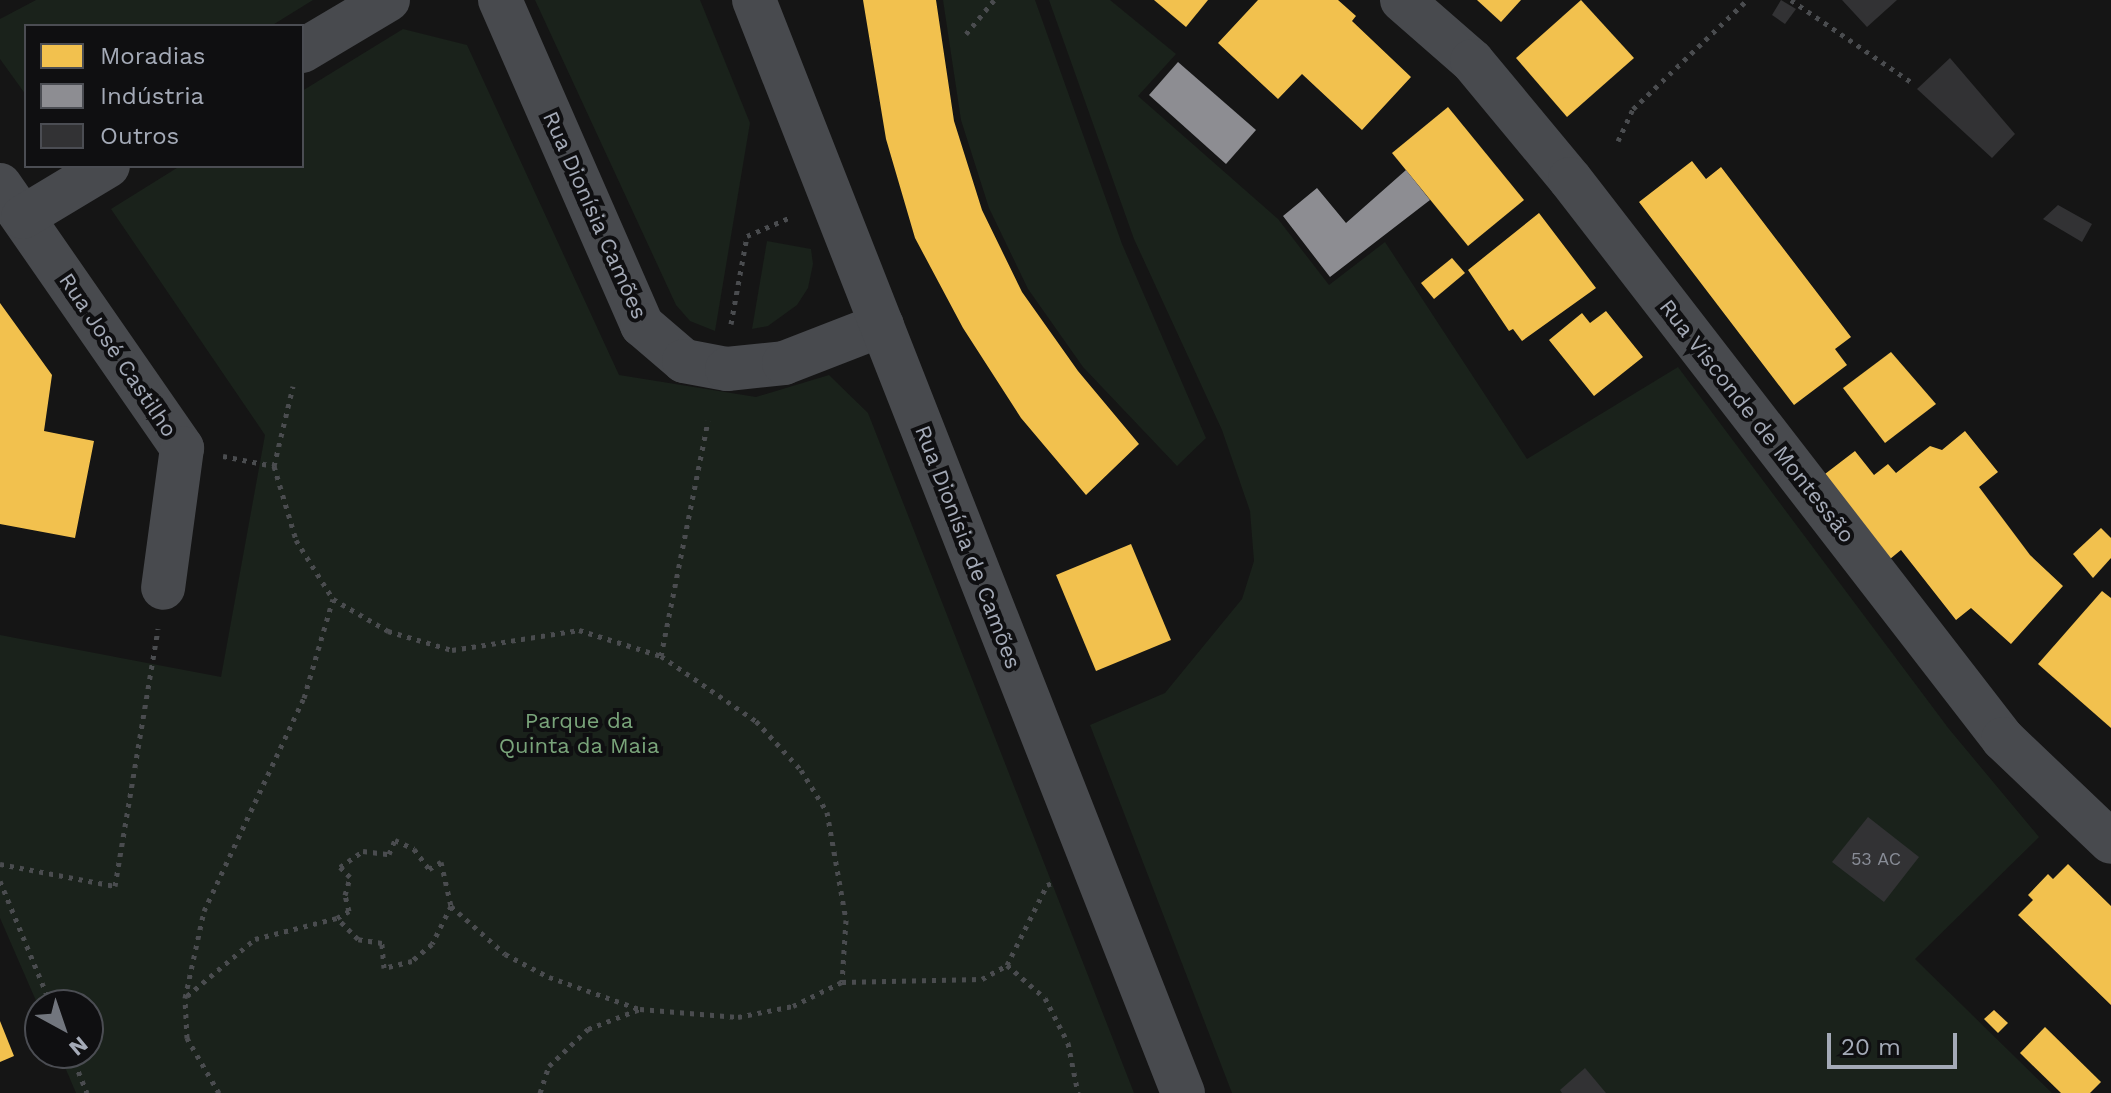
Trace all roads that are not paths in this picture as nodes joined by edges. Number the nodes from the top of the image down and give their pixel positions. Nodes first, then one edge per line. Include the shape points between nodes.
1 (388, 0) edge
2 (500, 0) edge
3 (754, 0) edge
4 (1402, 0) edge
5 (304, 50) edge
6 (103, 168) edge
7 (12, 201) edge
8 (882, 325) junction
9 (163, 588) dead end
10 (2111, 842) edge
11 (1183, 1093) edge

1 - 5 street
2 - 8 street, Rua Dionísia Camões via 642,325 652,334 684,361 727,369 784,363
3 - 8 street, Rua Dionísia de Camões
4 - 10 street, Rua Visconde de Montessão via 1472,61 1570,179 2003,739
6 - 7 street
7 - 9 street, Rua José Castilho via 182,448
8 - 11 street, Rua Dionísia de Camões

